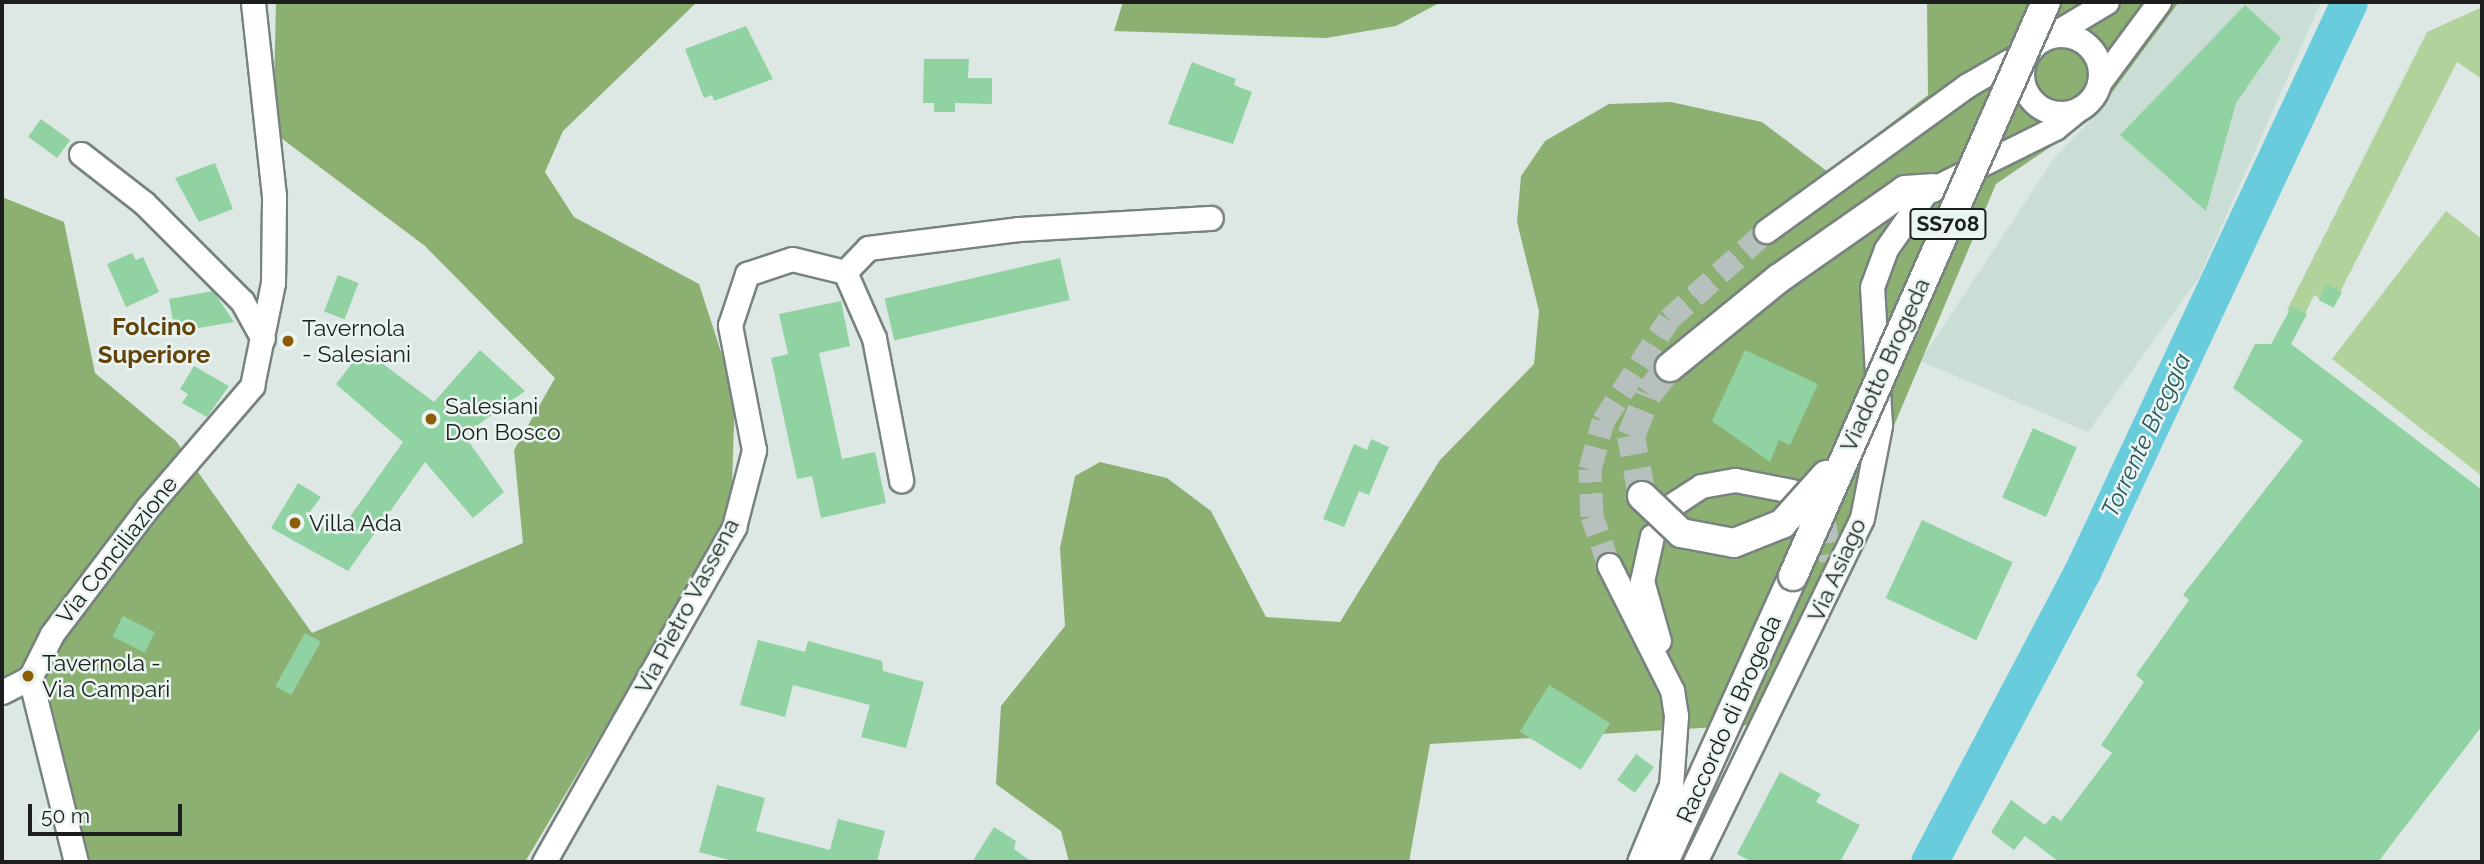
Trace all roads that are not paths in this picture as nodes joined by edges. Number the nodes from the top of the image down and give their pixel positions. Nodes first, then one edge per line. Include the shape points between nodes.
1 (253, 2) edge
2 (2046, 2) edge
3 (2107, 2) edge
4 (2159, 2) edge
5 (2050, 36) junction
6 (2031, 48) junction
7 (2099, 83) junction
8 (2080, 108) junction
9 (81, 154) dead end
10 (1932, 188) junction
11 (1211, 218) dead end
12 (1766, 231) tunnel mouth
13 (845, 272) junction
14 (263, 339) junction
15 (1670, 368) tunnel mouth
16 (1849, 446) junction
17 (901, 480) dead end
18 (1792, 491) dead end
19 (1642, 496) tunnel mouth
20 (1672, 505) dead end
21 (1652, 536) dead end
22 (1831, 560) tunnel mouth
23 (1609, 565) tunnel mouth
24 (1793, 576) joint
25 (1824, 601) junction
26 (30, 678) junction
27 (1672, 690) junction
28 (2, 692) edge
29 (76, 862) edge
30 (544, 862) edge
31 (1639, 862) edge
32 (1664, 862) edge
33 (1695, 862) edge

1 - 14 street, Via Conciliazione via 274,196 273,284
2 - 16 main road, Viadotto Brogeda / SS708, bridge
3 - 5 street
4 - 7 street, SS708
5 - 6 street
5 - 7 street via 2085,43 2099,63
6 - 8 street via 2022,77 2033,102 2055,113
6 - 12 street via 1966,86
7 - 8 street, SS708
8 - 10 street, Via Asiago / SS708 via 2055,128
9 - 14 street via 144,203 242,301
10 - 15 main road, SS708 via 1905,191 1769,286
10 - 25 street, Via Asiago / SS708 via 1902,221 1872,286 1876,456 1863,518
11 - 13 street via 1018,229 869,248
13 - 17 street via 874,338
13 - 30 street, Via Pietro Vassena via 792,259 747,274 730,326 754,450 734,527
14 - 26 street, Via Conciliazione via 252,386 116,549 52,634
16 - 19 main road, SS708, bridge via 1798,510 1752,538 1723,544 1692,537 1666,522
16 - 24 main road, Viadotto Brogeda / SS708, bridge
18 - 20 street via 1749,480 1716,482
21 - 27 street via 1642,581
22 - 25 street, SS708
23 - 27 street
24 - 32 main road, Raccordo di Brogeda / SS708
25 - 33 street, Via Asiago / SS708
26 - 28 street
26 - 29 street
27 - 31 street via 1677,736 1671,785

